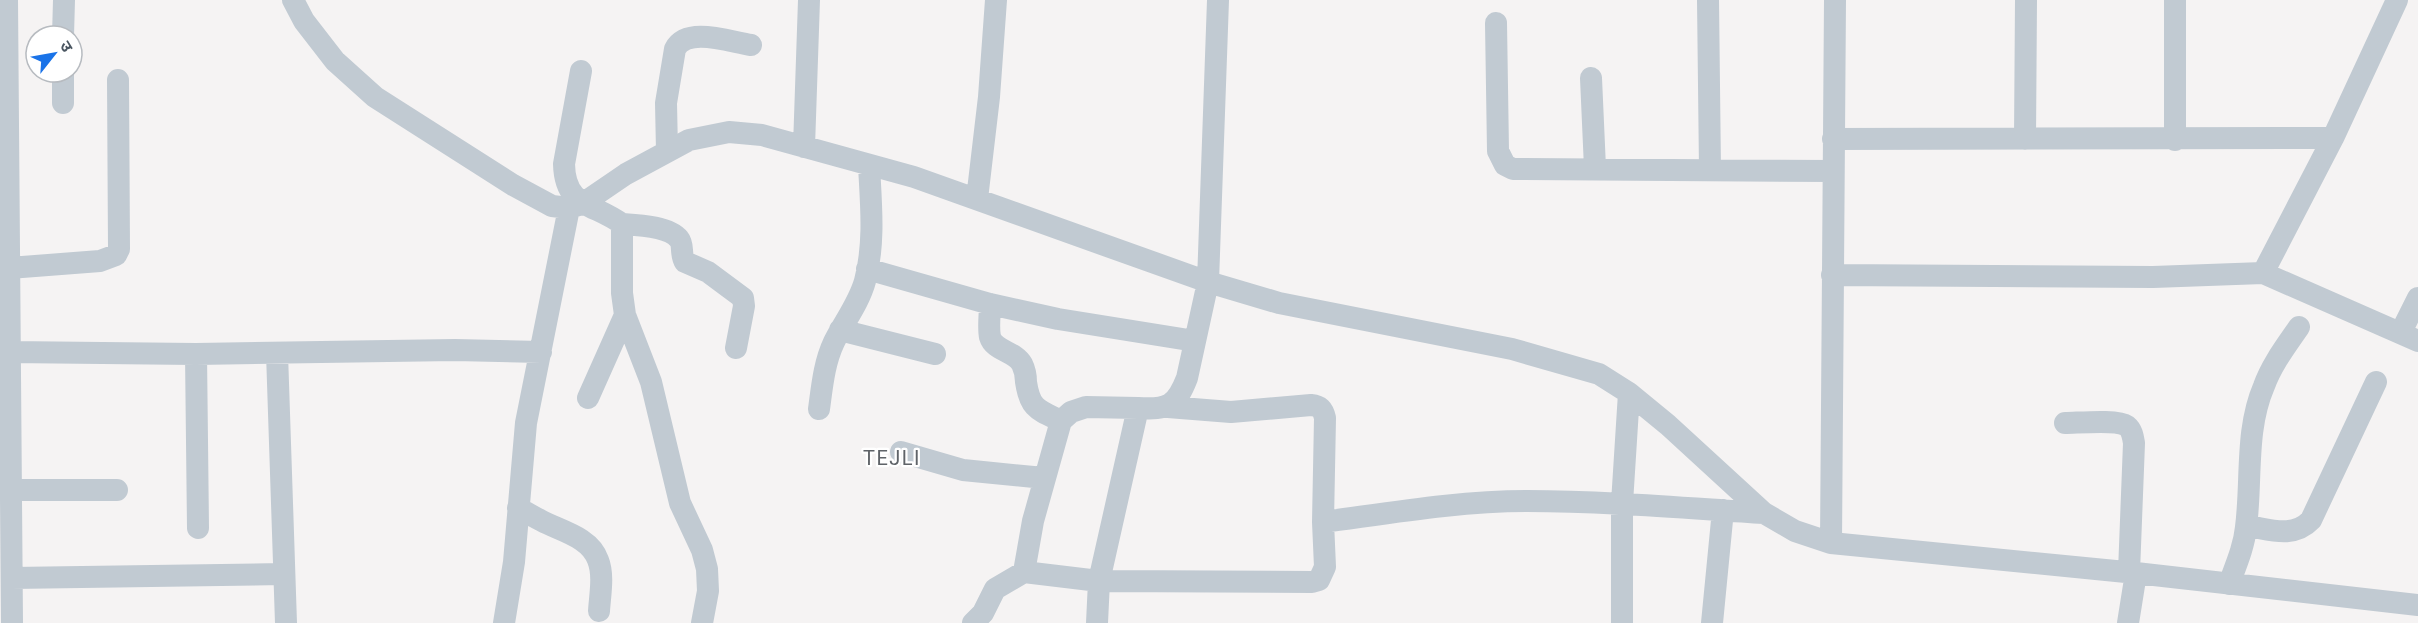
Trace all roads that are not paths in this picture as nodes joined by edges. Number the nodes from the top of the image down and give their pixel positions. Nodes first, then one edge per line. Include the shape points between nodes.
1 (8, 0) edge
2 (64, 0) edge
3 (293, 0) edge
4 (809, 0) edge
5 (996, 0) edge
6 (1218, 0) edge
7 (1708, 0) edge
8 (1835, 0) edge
9 (2026, 0) edge
10 (2175, 0) edge
11 (2397, 0) edge
12 (1496, 22) dead end
13 (63, 24) edge
14 (751, 45) dead end
15 (580, 71) dead end
16 (1591, 78) dead end
17 (118, 80) dead end
18 (63, 84) edge
19 (63, 103) dead end
20 (2333, 138) junction
21 (1833, 139) junction
22 (2025, 139) junction
23 (2175, 140) junction
24 (804, 147) junction
25 (667, 151) junction
26 (869, 166) junction
27 (1595, 168) junction
28 (1710, 170) junction
29 (1833, 171) junction
30 (4, 172) edge
31 (977, 199) junction
32 (575, 206) junction
33 (622, 224) junction
34 (9, 267) junction
35 (867, 269) junction
36 (2263, 273) junction
37 (1832, 275) junction
38 (1208, 282) junction
39 (2418, 298) edge
40 (990, 304) junction
41 (626, 315) junction
42 (2299, 327) dead end
43 (840, 330) junction
44 (2410, 337) edge
45 (1195, 341) junction
46 (736, 348) dead end
47 (9, 352) junction
48 (542, 352) junction
49 (277, 353) junction
50 (196, 354) junction
51 (936, 354) dead end
52 (2376, 382) dead end
53 (1629, 393) junction
54 (588, 398) dead end
55 (1168, 407) junction
56 (1138, 408) junction
57 (819, 409) dead end
58 (1061, 421) junction
59 (2065, 423) dead end
60 (901, 452) dead end
61 (1044, 477) junction
62 (10, 490) junction
63 (117, 490) dead end
64 (1622, 503) junction
65 (518, 508) junction
66 (1723, 510) junction
67 (1764, 513) junction
68 (1323, 522) junction
69 (2247, 526) junction
70 (198, 528) dead end
71 (1831, 543) junction
72 (1024, 572) junction
73 (2138, 573) junction
74 (283, 574) junction
75 (12, 578) junction
76 (1100, 581) junction
77 (2229, 584) junction
78 (2418, 605) edge
79 (599, 610) dead end
80 (12, 623) edge
81 (286, 623) edge
82 (504, 623) edge
83 (702, 623) edge
84 (973, 623) edge
85 (1097, 623) edge
86 (1622, 623) edge
87 (1712, 623) edge
88 (2128, 623) edge
89 (2141, 623) edge

1 - 30 street
2 - 13 street
3 - 32 street via 303,21 335,62 375,97 513,185 552,206
4 - 24 street
5 - 31 street
6 - 38 street
7 - 28 street
8 - 21 street
9 - 22 street
10 - 23 street
11 - 20 street
12 - 27 street via 1500,160 1513,169
14 - 25 street via 700,37 679,42 666,103
15 - 32 street via 564,164
16 - 27 street
17 - 34 street via 116,255 100,261
18 - 19 street
20 - 23 street
20 - 36 street
21 - 22 street
21 - 29 street
22 - 23 street
24 - 25 street via 762,135 729,132 689,140
24 - 26 street
25 - 32 street
26 - 31 street
26 - 35 street via 872,219
27 - 28 street
28 - 29 street
29 - 37 street
30 - 34 street
31 - 38 street
32 - 33 street
32 - 48 street
33 - 41 street via 621,293
33 - 46 street via 656,228 678,237 685,262 708,272 743,298
34 - 47 street
35 - 40 street
35 - 43 street via 854,308
36 - 37 street via 2153,277
36 - 44 street
37 - 71 street
38 - 45 street
38 - 53 street via 1279,303 1512,349 1599,374
39 - 44 street
40 - 45 street
40 - 58 street via 993,342 1020,361 1032,404
41 - 54 street
41 - 83 street via 651,382 680,503 707,569 708,591
42 - 69 street via 2277,358 2255,417
43 - 51 street
43 - 57 street via 826,363
45 - 55 street via 1182,391
47 - 50 street
47 - 62 street
48 - 49 street
48 - 65 street via 526,423
49 - 50 street
49 - 74 street
50 - 70 street
52 - 69 street via 2304,528 2287,532
53 - 64 street
53 - 67 street
55 - 56 street
55 - 68 street via 1232,412 1318,406 1325,418
56 - 58 street via 1086,407 1071,411
56 - 76 street
58 - 61 street
59 - 73 street via 2117,423 2132,432
60 - 61 street via 963,470
61 - 72 street
62 - 63 street
62 - 75 street
64 - 66 street
64 - 68 street via 1470,504
64 - 86 street
65 - 79 street via 572,533 592,549 601,570
65 - 82 street
66 - 67 street
66 - 87 street
67 - 71 street via 1795,531
68 - 76 street via 1325,567 1319,580 1312,582
69 - 77 street
71 - 73 street
72 - 76 street
72 - 84 street via 995,590
73 - 77 street
73 - 88 street
73 - 89 street
74 - 75 street
74 - 81 street
75 - 80 street
76 - 85 street
77 - 78 street

